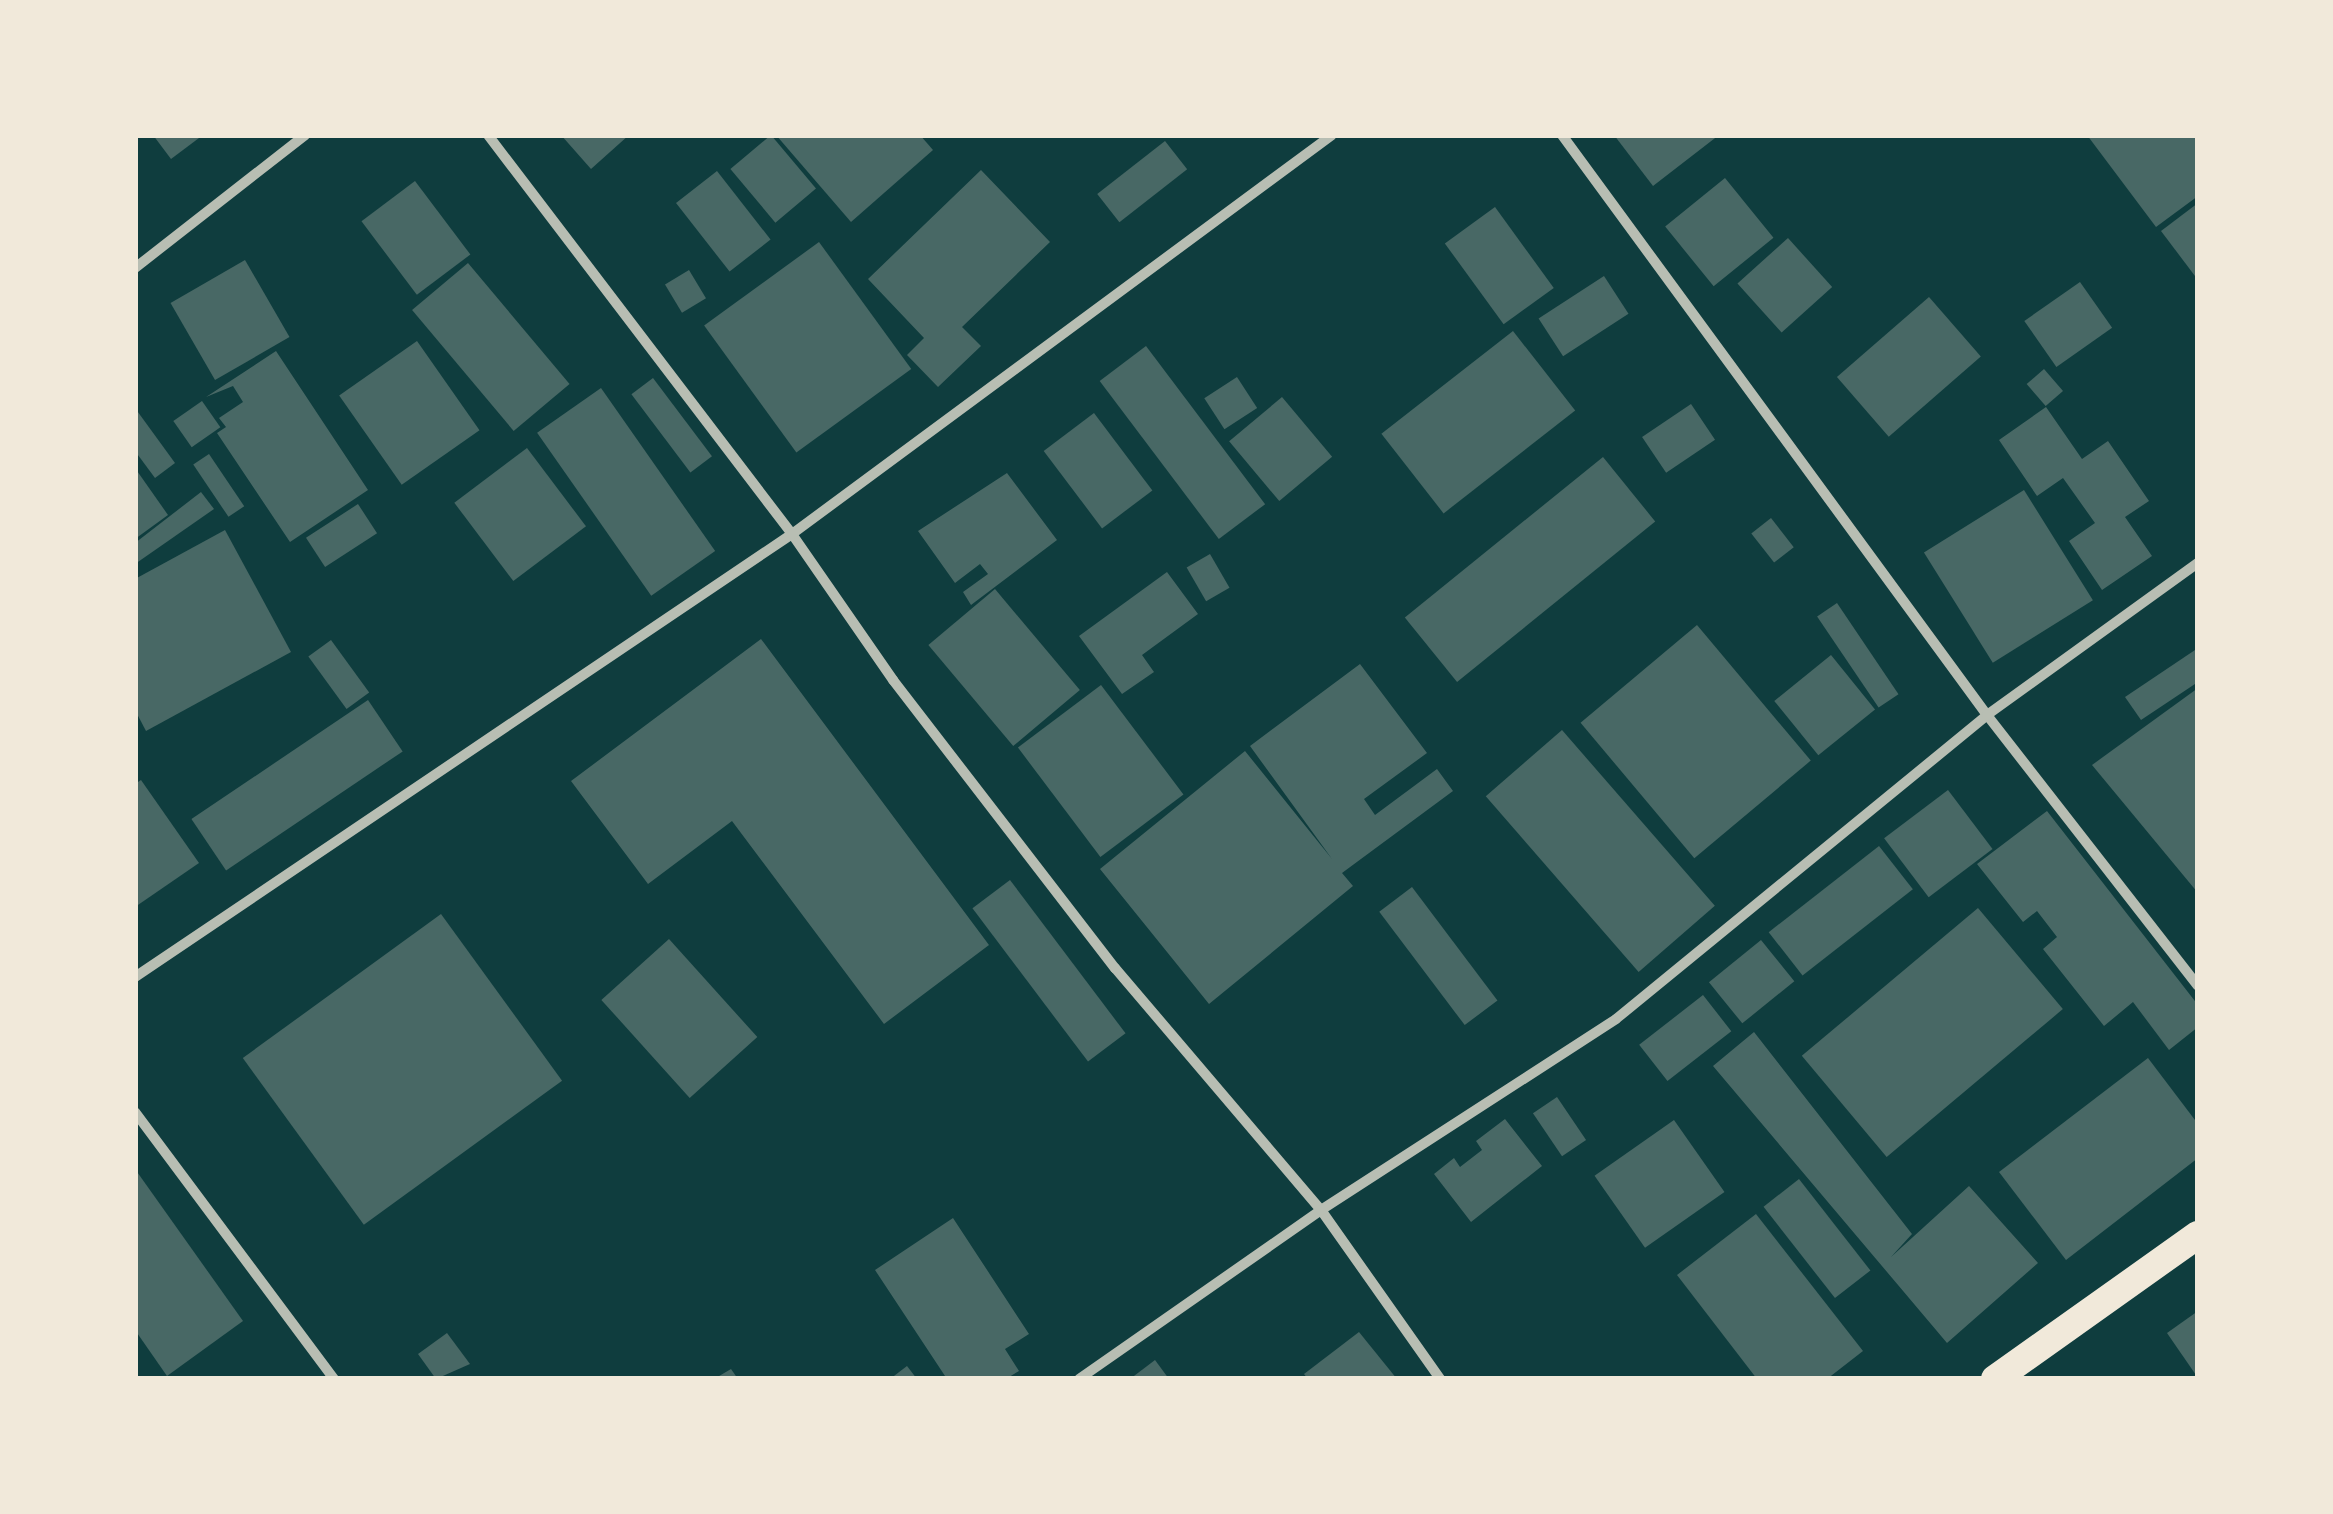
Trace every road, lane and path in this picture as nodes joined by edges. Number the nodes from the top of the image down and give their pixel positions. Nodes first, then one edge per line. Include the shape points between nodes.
1 (305, 135) edge
2 (488, 135) edge
3 (1332, 135) edge
4 (1562, 135) edge
5 (135, 268) edge
6 (792, 534) junction
7 (2198, 563) edge
8 (1988, 715) junction
9 (135, 977) edge
10 (2198, 986) edge
11 (135, 1112) edge
12 (1321, 1210) junction
13 (2198, 1235) edge
14 (334, 1379) edge
15 (1078, 1379) edge
16 (1440, 1379) edge
17 (1995, 1379) edge

1 - 5 street
2 - 6 street
3 - 6 street
4 - 8 street
6 - 9 street
6 - 12 street via 893,680 1104,953
7 - 8 street
8 - 10 street
8 - 12 street via 1616,1020
11 - 14 street
12 - 15 street
12 - 16 street
13 - 17 highway

